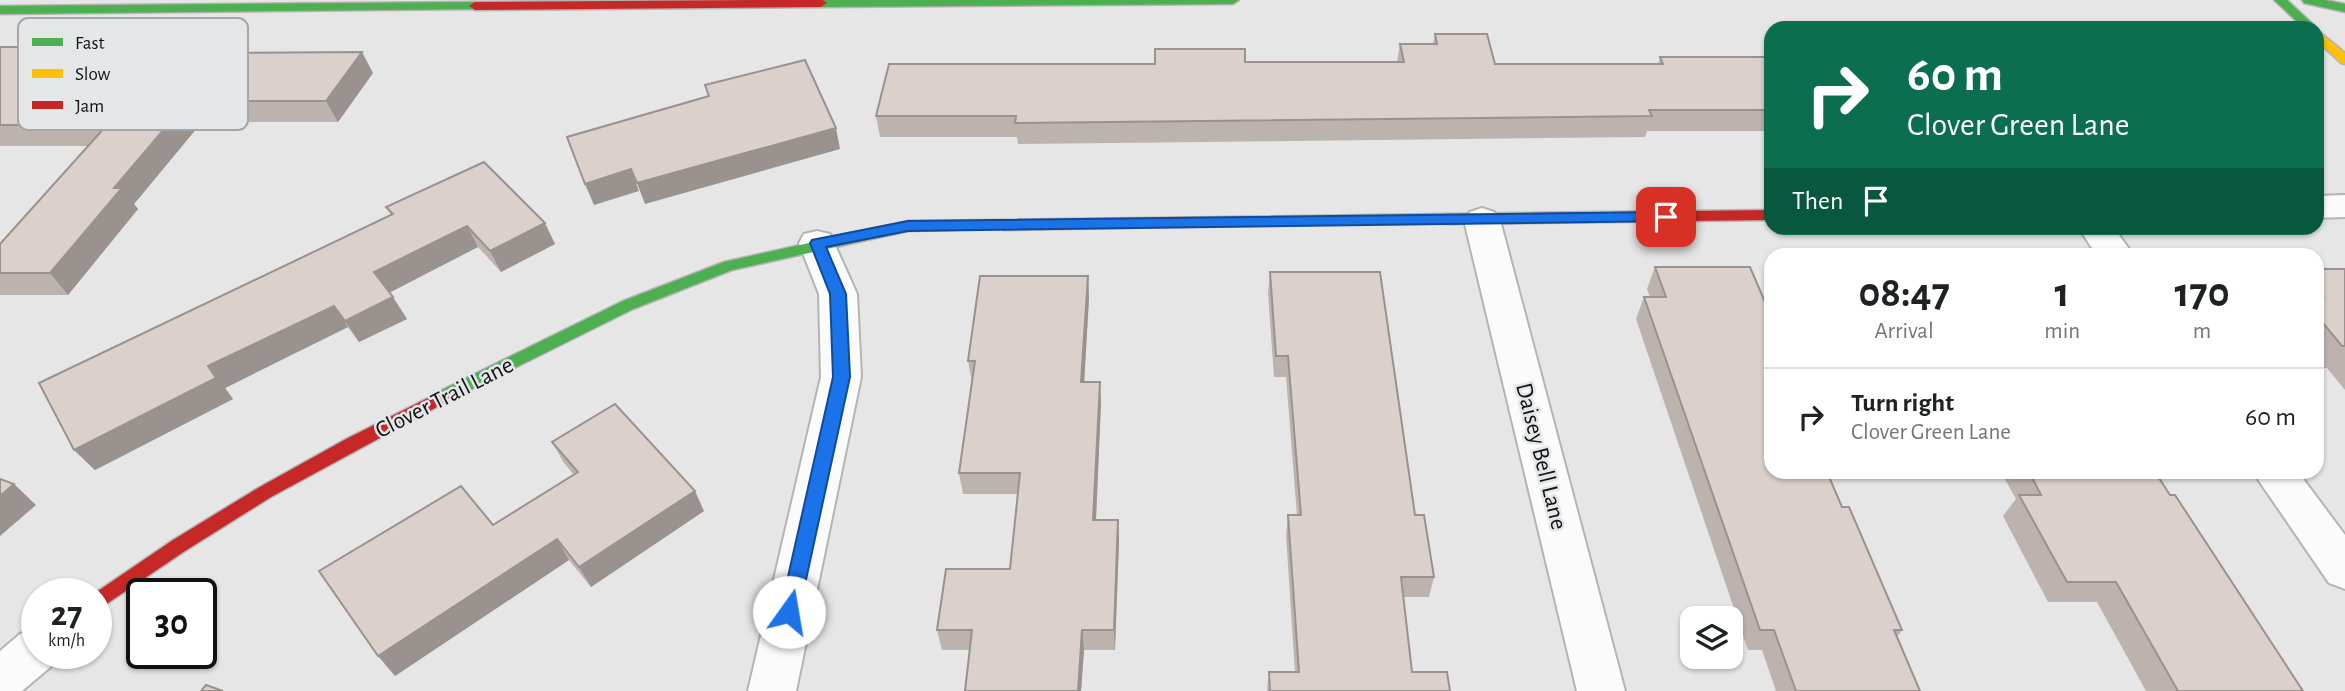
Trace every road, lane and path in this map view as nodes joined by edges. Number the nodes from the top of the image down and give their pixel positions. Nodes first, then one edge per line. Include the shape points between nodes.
1 (1233, 0) edge
2 (2280, 0) edge
3 (2308, 0) edge
4 (2345, 8) edge
5 (0, 10) edge
6 (2303, 21) edge
7 (2324, 40) edge
8 (2345, 60) edge
9 (2345, 206) edge
10 (2324, 207) edge
11 (1764, 215) edge
12 (1482, 220) junction
13 (817, 243) junction
14 (2279, 479) edge
15 (2345, 570) edge
16 (112, 590) edge
17 (21, 662) edge
18 (0, 680) edge
19 (772, 691) edge
20 (1601, 691) edge

1 - 5 street
2 - 6 street
3 - 4 street
7 - 8 street
9 - 10 street
11 - 12 street, Clover Trail Lane
12 - 13 street, Clover Trail Lane via 908,226
12 - 20 street, Daisey Bell Lane
13 - 16 street, Clover Trail Lane via 670,286 387,425 147,563
13 - 19 street via 838,294 841,377
14 - 15 street
17 - 18 street

